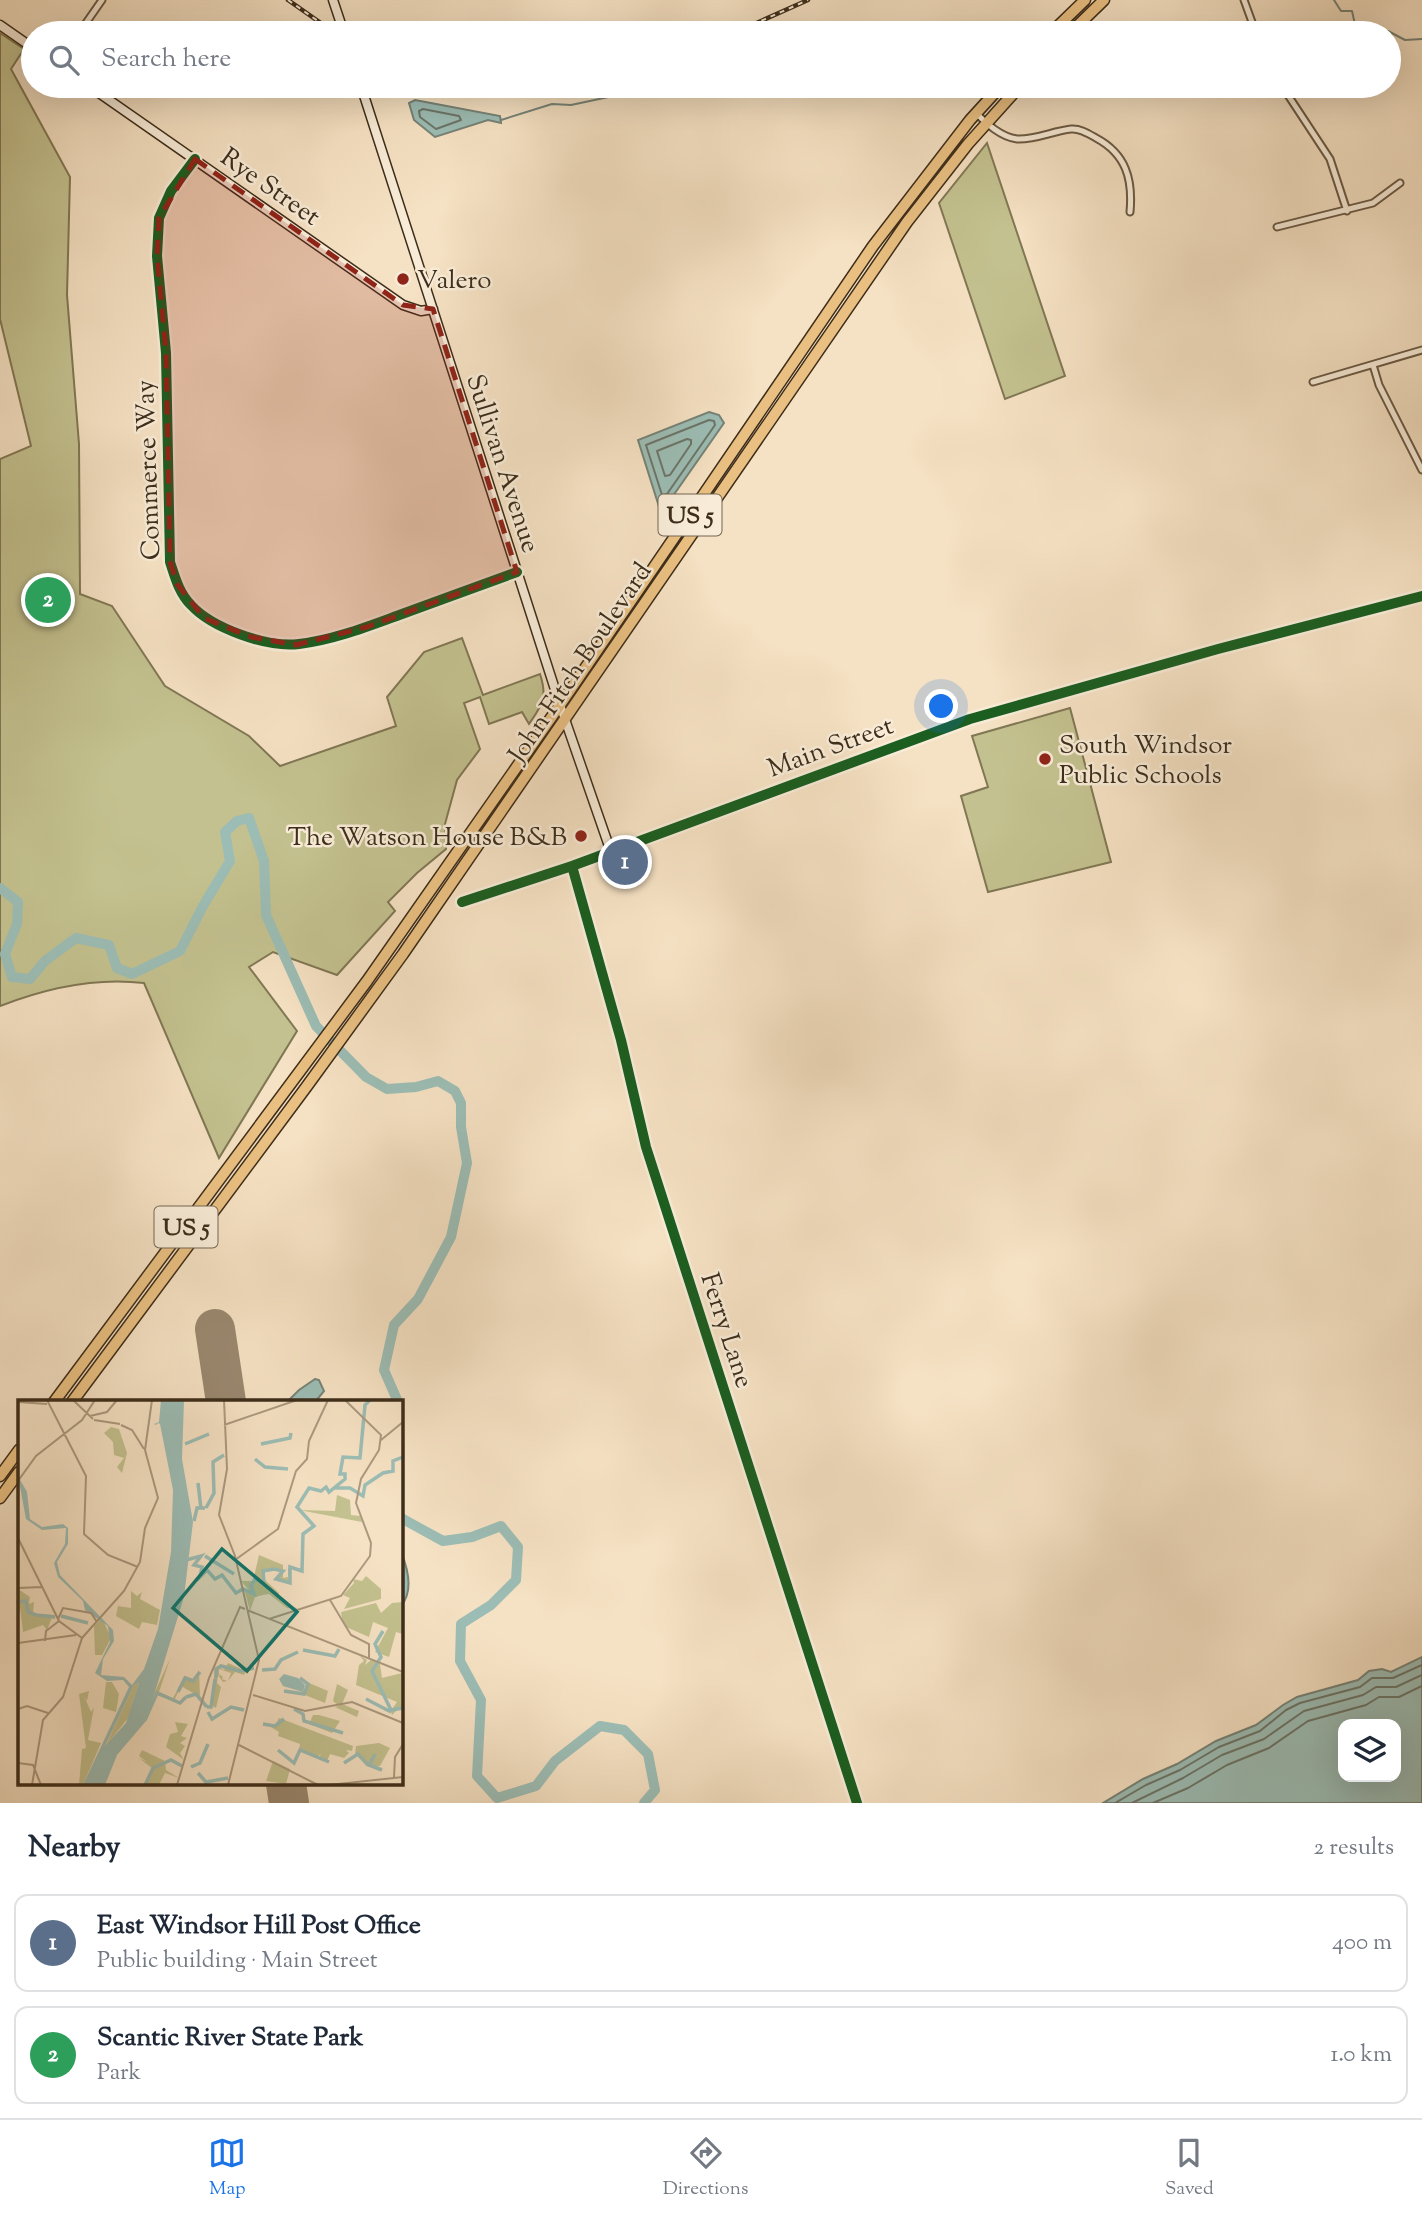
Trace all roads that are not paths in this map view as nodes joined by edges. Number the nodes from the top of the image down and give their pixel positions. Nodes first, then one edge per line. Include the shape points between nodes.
1 (102, 0) edge
2 (333, 0) edge
3 (1085, 0) edge
4 (1104, 0) edge
5 (1244, 0) edge
6 (1075, 10) junction
7 (1084, 19) joint
8 (87, 21) edge
9 (340, 21) edge
10 (1064, 21) edge
11 (1252, 21) edge
12 (0, 25) edge
13 (21, 40) edge
14 (106, 98) edge
15 (365, 98) edge
16 (990, 98) edge
17 (1009, 98) edge
18 (1290, 98) edge
19 (976, 113) junction
20 (986, 122) junction
21 (195, 159) junction
22 (1400, 183) dead end
23 (1347, 211) junction
24 (1130, 212) dead end
25 (1277, 228) dead end
26 (433, 309) junction
27 (819, 326) junction
28 (830, 334) junction
29 (1422, 350) edge
30 (1373, 365) junction
31 (1313, 382) dead end
32 (1422, 470) edge
33 (517, 572) junction
34 (1422, 596) edge
35 (560, 705) junction
36 (566, 720) junction
37 (611, 852) junction
38 (572, 866) junction
39 (462, 902) dead end
40 (189, 1222) junction
41 (200, 1230) junction
42 (56, 1400) edge
43 (73, 1400) edge
44 (18, 1451) edge
45 (18, 1473) edge
46 (0, 1476) edge
47 (3, 1486) edge
48 (0, 1497) edge
49 (857, 1803) edge

1 - 8 street
2 - 9 street
3 - 6 highway
4 - 7 highway
5 - 11 street
6 - 7 highway
6 - 10 highway
12 - 13 street
14 - 21 street, Rye Street
15 - 26 street, Sullivan Avenue
16 - 19 highway, John Fitch Boulevard / US 5
17 - 20 highway, John Fitch Boulevard / US 5
18 - 23 street via 1330,159
19 - 20 street
19 - 27 highway, John Fitch Boulevard / US 5 via 873,246
20 - 24 street via 1016,139 1077,129 1111,146 1126,172 1132,195
20 - 28 highway, John Fitch Boulevard / US 5 via 907,222
21 - 26 street, Rye Street via 403,305 421,311
21 - 33 street, Commerce Way via 171,191 159,217 157,256 166,354 170,562 189,604 226,629 296,645 367,627
22 - 23 street via 1373,203
23 - 25 street
26 - 33 street, Sullivan Avenue
27 - 28 highway
27 - 35 highway, John Fitch Boulevard / US 5
28 - 36 highway, John Fitch Boulevard / US 5
29 - 30 street
30 - 31 street
30 - 32 street
33 - 35 street, Sullivan Avenue
34 - 37 street, Main Street via 970,719
35 - 36 street, Sullivan Avenue
35 - 40 highway, John Fitch Boulevard / US 5 via 337,1023
36 - 37 street, Sullivan Avenue
36 - 41 highway, John Fitch Boulevard / US 5 via 348,1031
37 - 38 street, Main Street
38 - 39 street, Main Street
38 - 49 street, Ferry Lane via 646,1147
40 - 41 highway
40 - 42 highway, John Fitch Boulevard / US 5
41 - 43 highway, John Fitch Boulevard / US 5
44 - 46 highway
45 - 47 highway
47 - 48 highway

